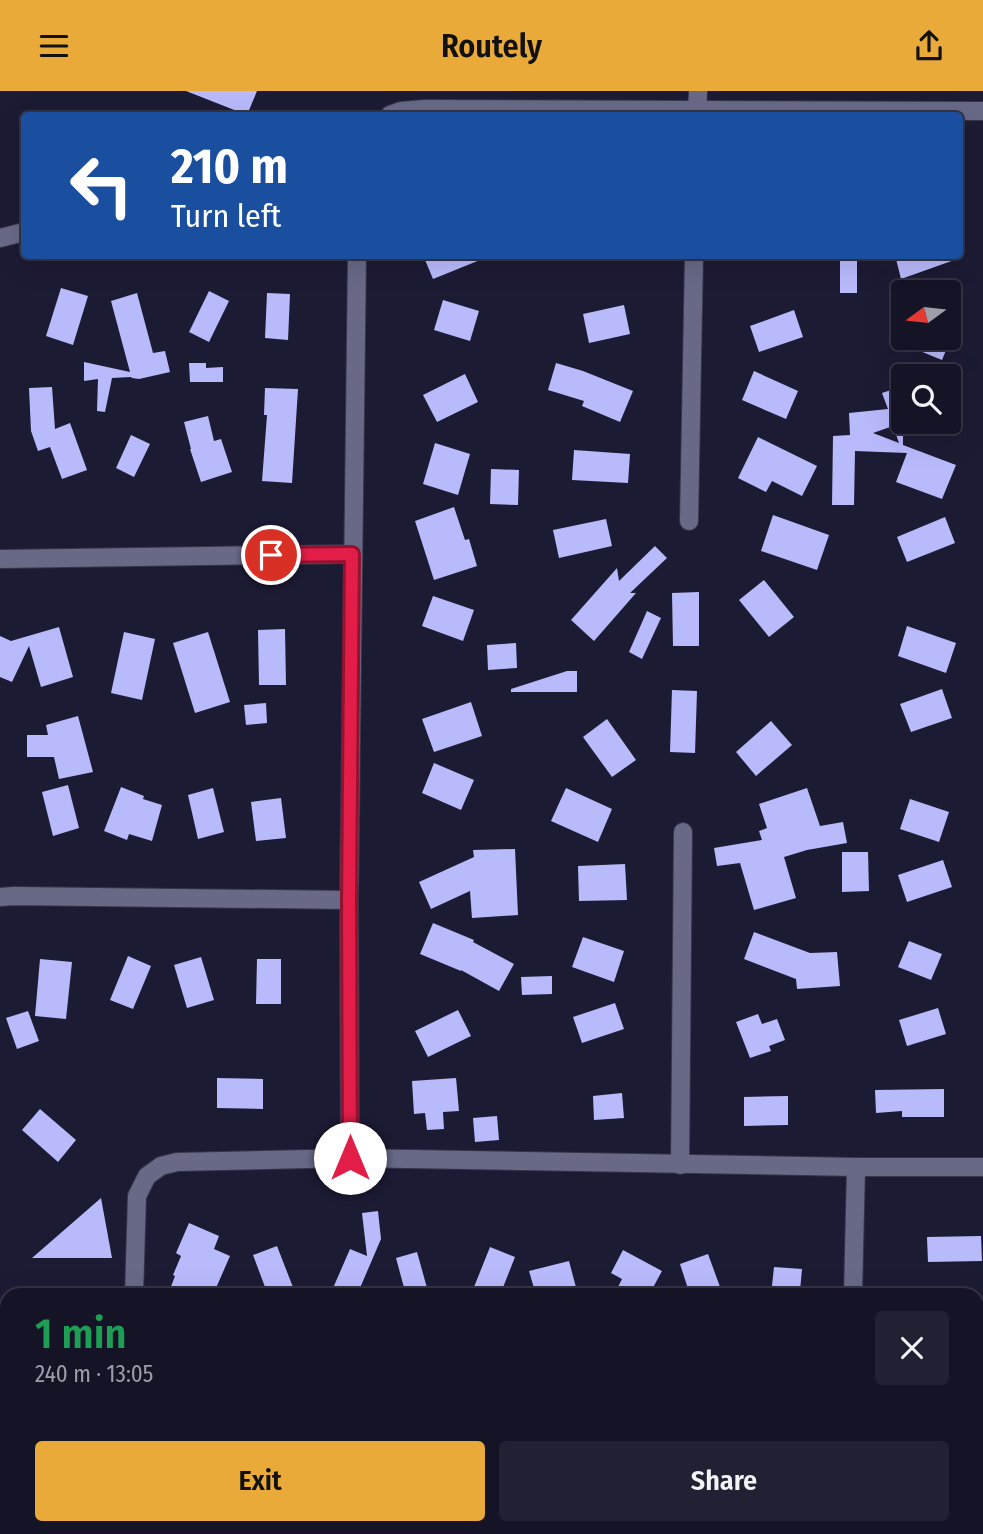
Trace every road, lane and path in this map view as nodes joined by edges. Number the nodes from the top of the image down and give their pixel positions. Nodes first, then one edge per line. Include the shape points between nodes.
1 (698, 91) edge
2 (983, 111) edge
3 (398, 112) edge
4 (629, 112) edge
5 (697, 112) edge
6 (840, 112) edge
7 (21, 233) edge
8 (0, 238) edge
9 (357, 259) edge
10 (694, 259) edge
11 (689, 521) dead end
12 (352, 554) junction
13 (0, 559) edge
14 (683, 832) dead end
15 (0, 897) edge
16 (349, 900) junction
17 (350, 1158) junction
18 (680, 1165) junction
19 (856, 1167) junction
20 (983, 1167) edge
21 (134, 1288) edge
22 (853, 1288) edge

1 - 5 street
2 - 6 street
3 - 4 street
7 - 8 street
9 - 12 street
10 - 11 street
12 - 13 street
12 - 16 street
14 - 18 street
15 - 16 street
16 - 17 street
17 - 18 street
17 - 21 street via 192,1160 161,1166 147,1176 137,1196
18 - 19 street
19 - 20 street
19 - 22 street

